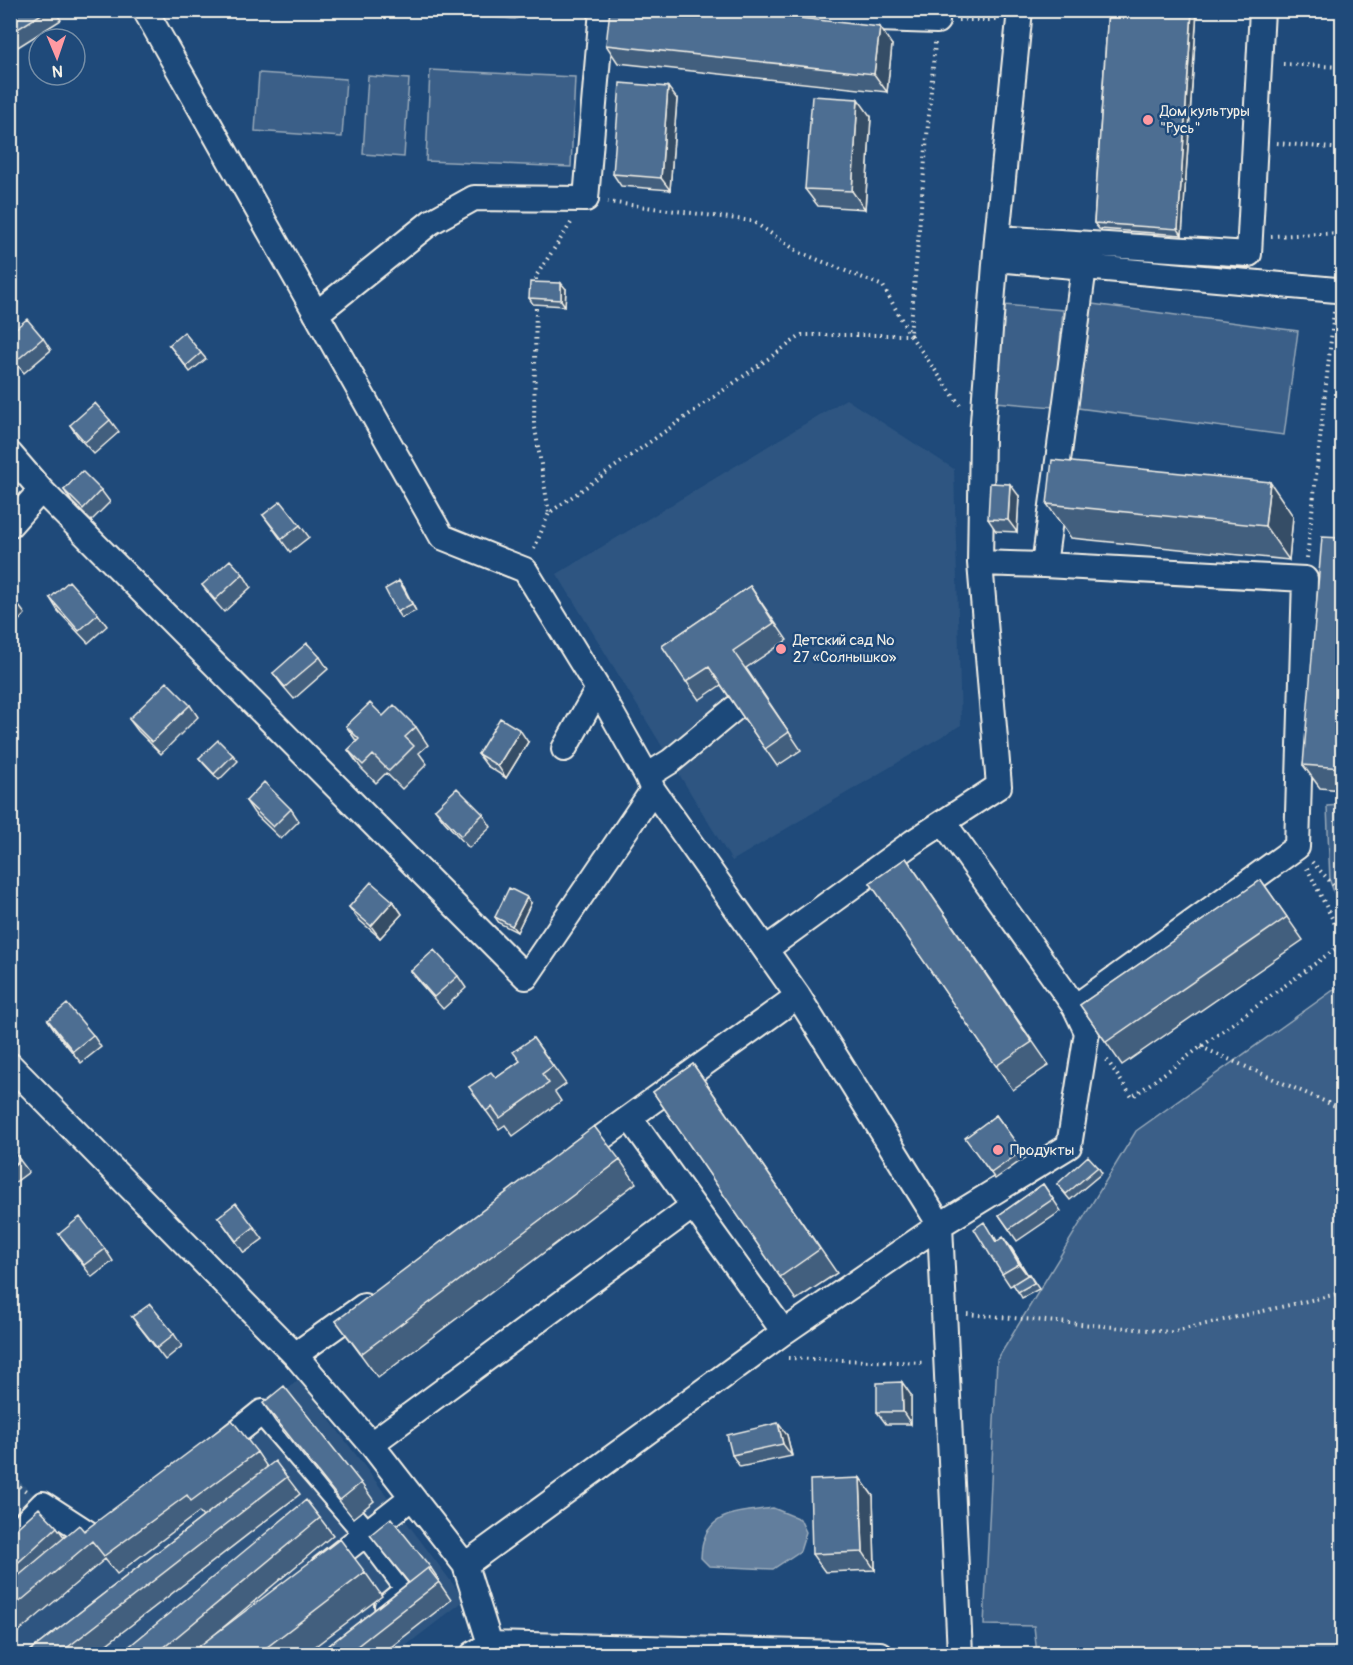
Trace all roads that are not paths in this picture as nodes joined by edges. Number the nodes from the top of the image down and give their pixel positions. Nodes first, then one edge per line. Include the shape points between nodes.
1 (145, 10) edge
2 (602, 10) edge
3 (772, 10) edge
4 (1020, 10) edge
5 (1262, 10) edge
6 (937, 21) road end
7 (997, 248) junction
8 (1084, 267) junction
9 (1336, 290) road end
10 (316, 314) junction
11 (10, 454) edge
12 (41, 490) junction
13 (10, 525) edge
14 (980, 563) junction
15 (1044, 565) junction
16 (598, 689) junction
17 (735, 708) edge
18 (564, 749) dead end
19 (650, 783) junction
20 (944, 823) junction
21 (766, 949) junction
22 (798, 996) junction
23 (1075, 1007) junction
24 (10, 1065) edge
25 (630, 1118) junction
26 (553, 1172) edge
27 (693, 1206) junction
28 (940, 1225) junction
29 (381, 1294) edge
30 (784, 1332) junction
31 (295, 1355) junction
32 (371, 1444) junction
33 (301, 1455) junction
34 (195, 1466) edge
35 (282, 1469) edge
36 (331, 1492) junction
37 (412, 1497) junction
38 (313, 1507) edge
39 (126, 1521) edge
40 (366, 1533) junction
41 (10, 1538) edge
42 (465, 1565) junction
43 (303, 1583) edge
44 (372, 1618) edge
45 (482, 1649) edge
46 (700, 1652) edge
47 (880, 1654) edge
48 (960, 1654) edge

1 - 10 street
2 - 10 street via 586,199 474,198 431,222
3 - 6 street
4 - 7 street
5 - 7 street via 1249,254
7 - 8 street
7 - 14 street via 982,435
8 - 9 street
8 - 15 street
10 - 16 street via 442,537 525,570
11 - 12 street
12 - 13 street
12 - 19 street via 526,977
14 - 15 street
14 - 20 street via 999,786
15 - 23 street via 1305,579 1297,847
16 - 18 street
16 - 19 street
17 - 19 street
19 - 21 street
20 - 21 street
20 - 23 street
21 - 22 street
22 - 25 street
22 - 28 street
23 - 28 street via 1088,1032 1069,1146
24 - 31 street
25 - 26 street
25 - 27 street
27 - 30 street
27 - 32 street
28 - 30 street
28 - 48 street
29 - 31 street
30 - 42 street
31 - 32 street
32 - 37 street
33 - 34 street via 262,1412
33 - 35 street
33 - 36 street
36 - 38 street
36 - 40 street
37 - 40 street
37 - 42 street
39 - 41 street via 100,1541 43,1504
40 - 43 street
40 - 44 street via 408,1589
42 - 45 street
45 - 46 street
46 - 47 street

